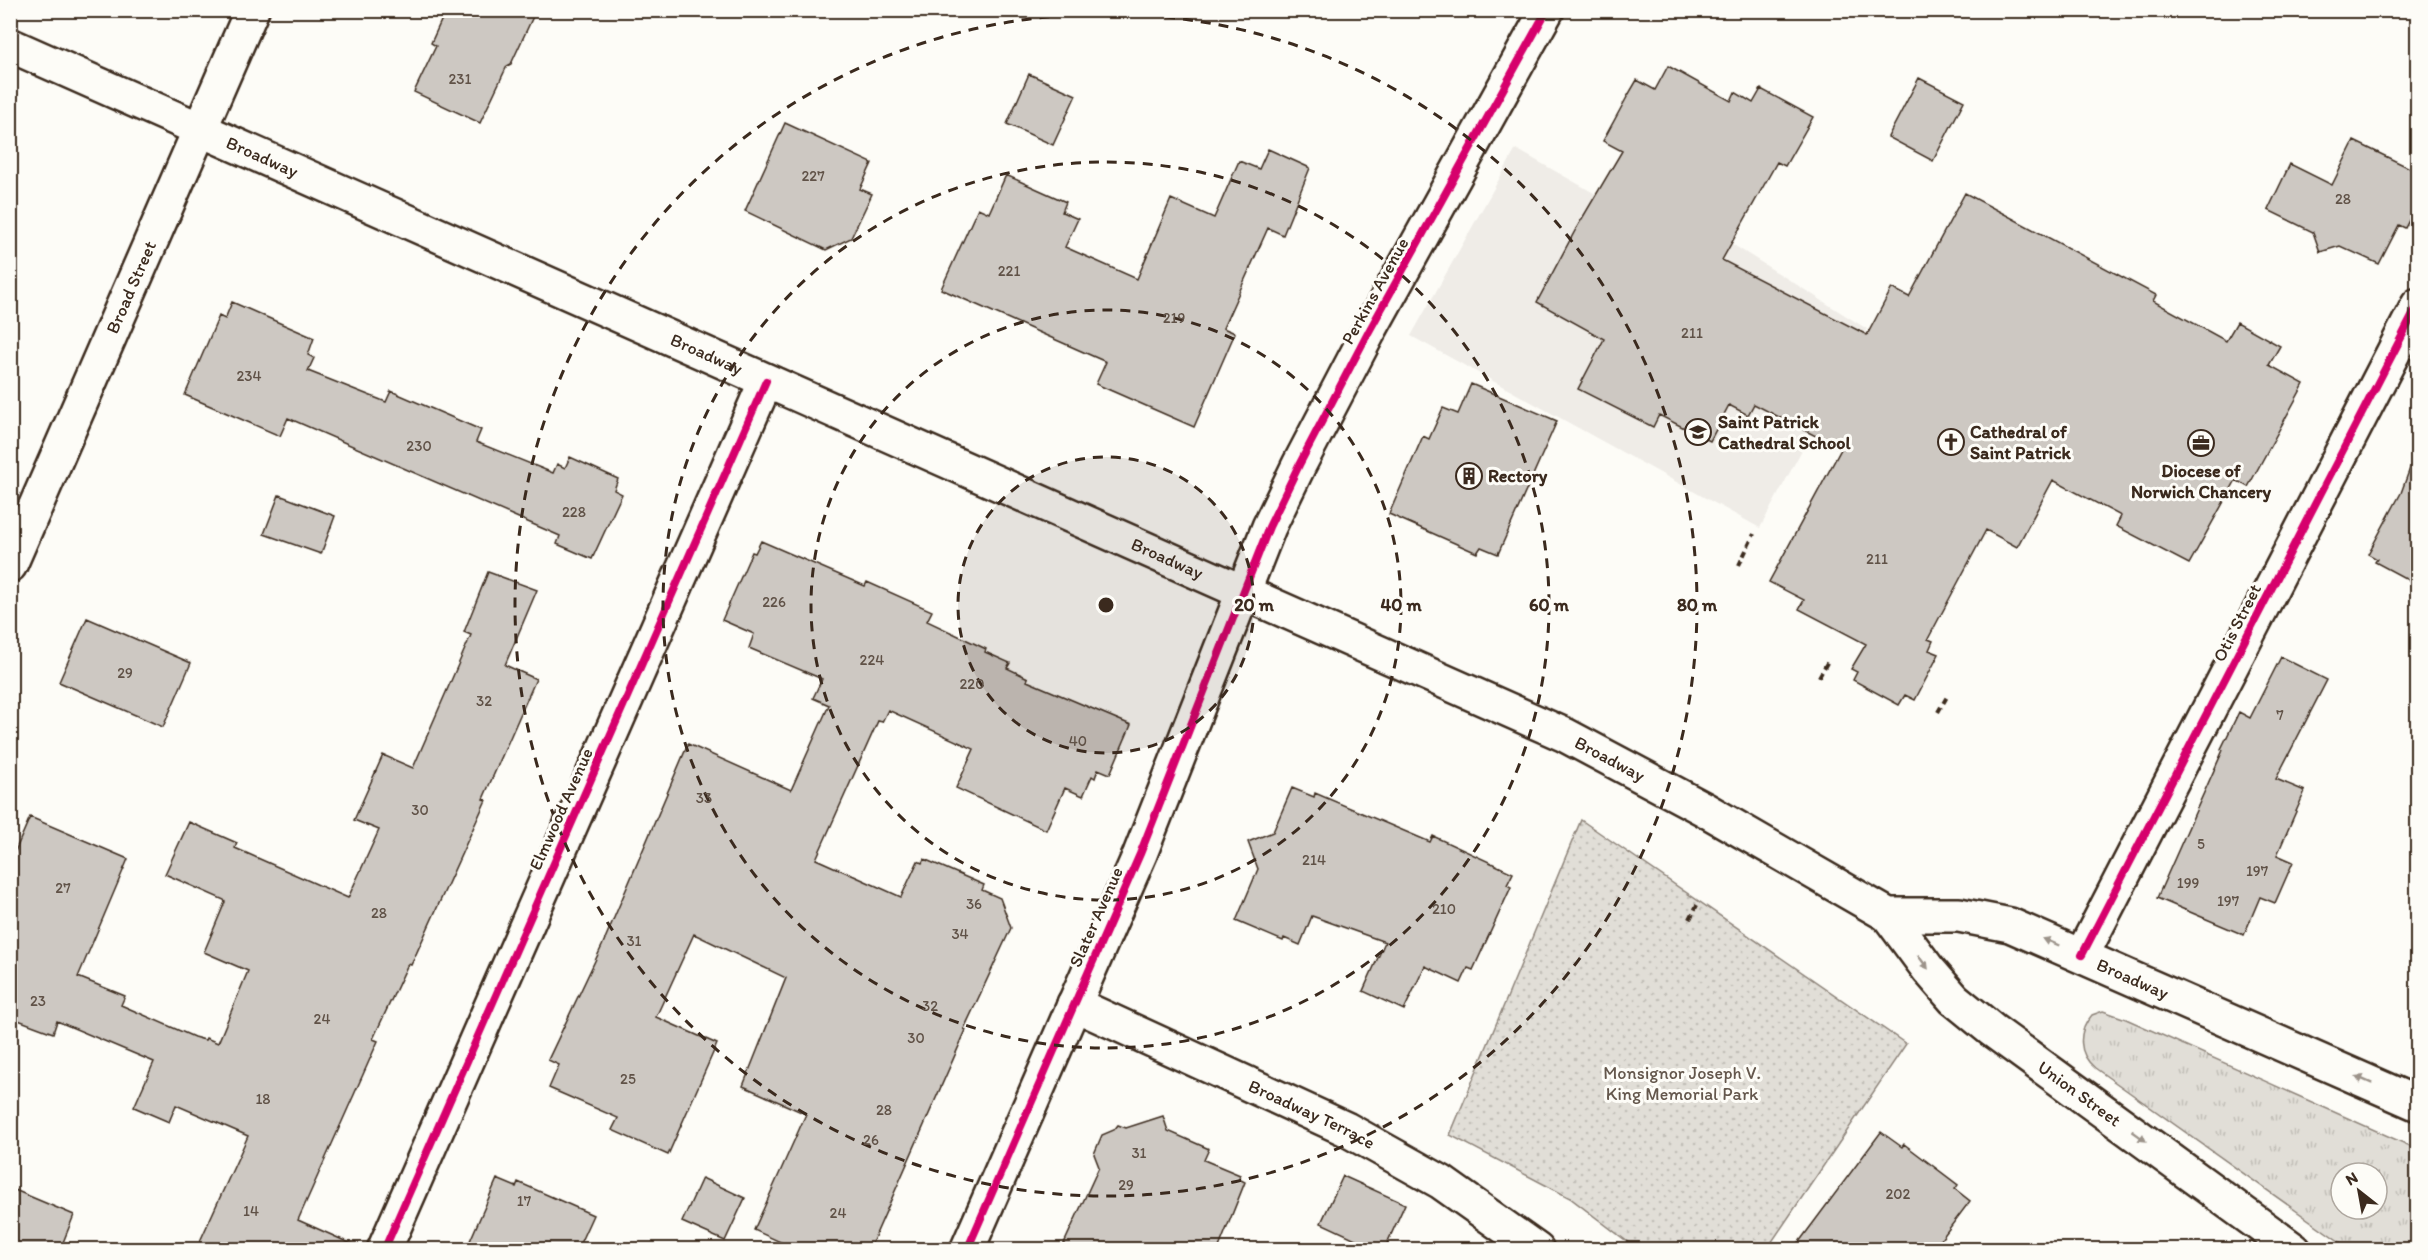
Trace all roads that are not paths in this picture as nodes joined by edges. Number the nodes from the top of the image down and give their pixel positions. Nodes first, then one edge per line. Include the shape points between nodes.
1 (252, 10) edge
2 (1547, 10) edge
3 (10, 45) edge
4 (200, 129) junction
5 (2418, 305) edge
6 (766, 381) junction
7 (10, 565) edge
8 (1243, 593) junction
9 (1888, 915) junction
10 (2082, 955) junction
11 (1074, 1004) junction
12 (2418, 1104) edge
13 (384, 1250) edge
14 (967, 1250) edge
15 (1537, 1250) edge
16 (2294, 1250) edge

1 - 4 street, Broad Street
2 - 8 street, Perkins Avenue via 1328,408 1269,527
3 - 4 street, Broadway
4 - 6 street, Broadway
4 - 7 street, Broad Street
5 - 10 street, Otis Street
6 - 8 street, Broadway
6 - 13 street, Elmwood Avenue
8 - 9 street, Broadway via 1575,740
8 - 11 street, Slater Avenue via 1163,796
10 -> 9 street, Broadway via 1988,920 1959,915
9 -> 16 street, Union Street via 1953,999
12 -> 10 street, Broadway
11 - 14 street, Slater Avenue
11 - 15 street, Broadway Terrace via 1346,1129 1441,1182

